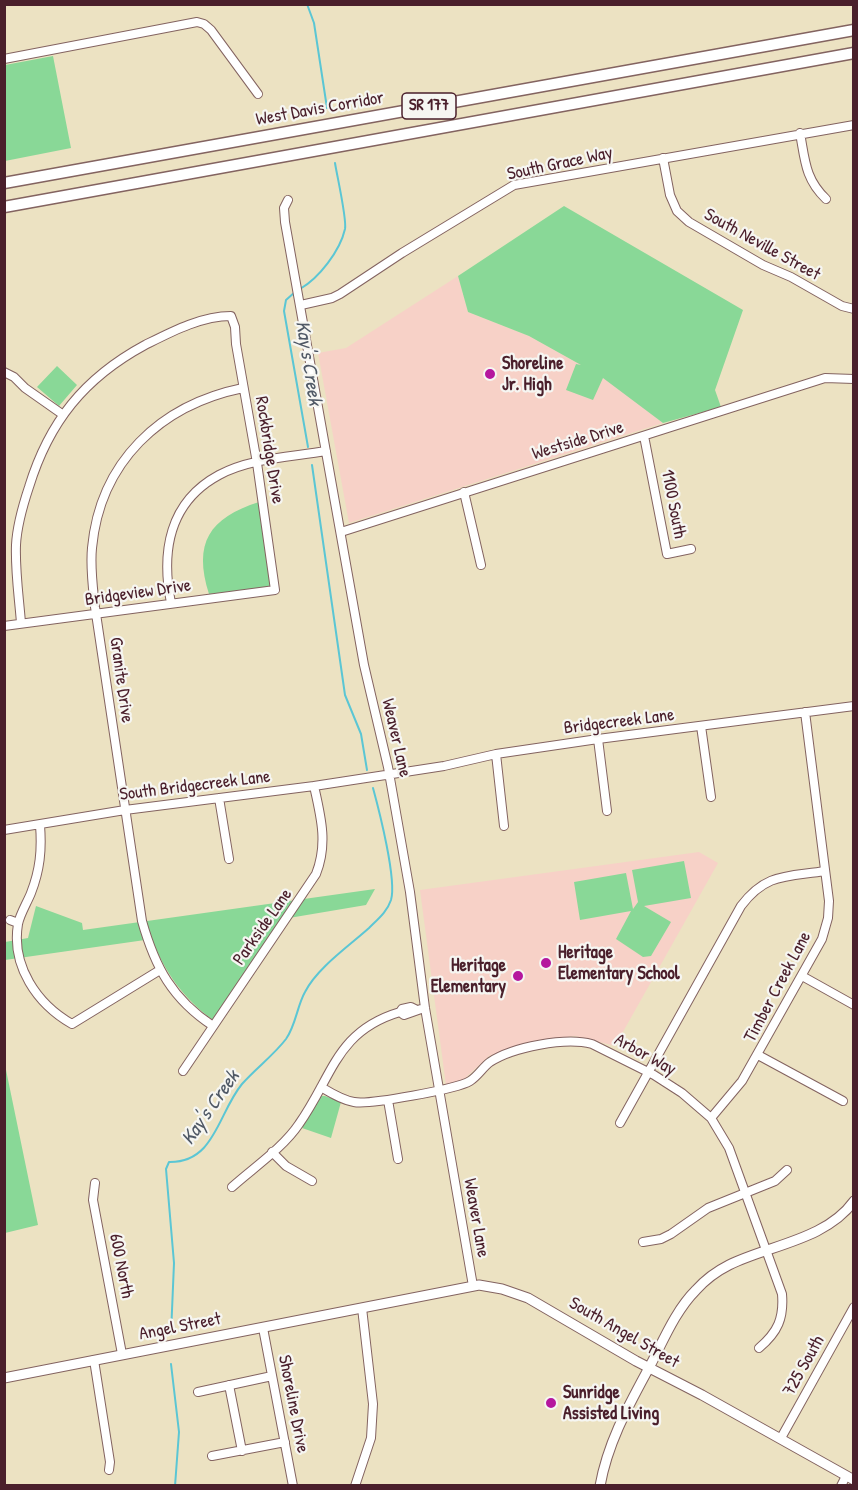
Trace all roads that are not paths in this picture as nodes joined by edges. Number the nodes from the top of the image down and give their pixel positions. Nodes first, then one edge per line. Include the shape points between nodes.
1 (854, 30) edge
2 (854, 54) edge
3 (4, 59) edge
4 (258, 94) dead end
5 (854, 125) edge
6 (800, 133) junction
7 (663, 158) junction
8 (4, 183) edge
9 (826, 199) dead end
10 (288, 200) dead end
11 (4, 207) edge
12 (301, 302) junction
13 (854, 309) edge
14 (4, 372) edge
15 (854, 379) edge
16 (243, 388) junction
17 (62, 414) junction
18 (644, 436) junction
19 (326, 451) junction
20 (257, 463) junction
21 (464, 492) junction
22 (341, 532) junction
23 (691, 549) dead end
24 (481, 565) dead end
25 (275, 590) joint
26 (171, 603) junction
27 (96, 613) junction
28 (21, 623) junction
29 (4, 626) edge
30 (854, 706) edge
31 (805, 712) junction
32 (701, 726) junction
33 (598, 739) junction
34 (496, 754) junction
35 (389, 774) junction
36 (314, 786) junction
37 (711, 797) dead end
38 (219, 798) junction
39 (125, 810) junction
40 (608, 811) dead end
41 (40, 825) junction
42 (504, 826) dead end
43 (4, 830) edge
44 (229, 859) dead end
45 (825, 871) junction
46 (10, 920) dead end
47 (18, 923) junction
48 (160, 970) junction
49 (802, 976) junction
50 (854, 1005) edge
51 (421, 1009) junction
52 (213, 1026) junction
53 (758, 1055) junction
54 (183, 1071) dead end
55 (648, 1072) junction
56 (321, 1088) junction
57 (439, 1090) junction
58 (388, 1100) junction
59 (843, 1101) dead end
60 (711, 1118) junction
61 (620, 1123) dead end
62 (272, 1152) junction
63 (398, 1159) dead end
64 (787, 1170) dead end
65 (312, 1181) dead end
66 (96, 1183) dead end
67 (232, 1187) dead end
68 (745, 1193) junction
69 (854, 1201) edge
70 (643, 1242) dead end
71 (767, 1250) junction
72 (473, 1286) junction
73 (854, 1307) edge
74 (362, 1308) junction
75 (263, 1328) junction
76 (759, 1348) dead end
77 (122, 1354) junction
78 (94, 1360) junction
79 (649, 1368) junction
80 (272, 1376) junction
81 (4, 1378) edge
82 (229, 1385) junction
83 (198, 1392) dead end
84 (781, 1438) junction
85 (285, 1442) junction
86 (242, 1450) junction
87 (212, 1456) dead end
88 (109, 1470) dead end
89 (850, 1478) edge
90 (293, 1485) edge
91 (355, 1485) edge
92 (600, 1485) edge
93 (841, 1485) edge

1 - 8 highway, West Davis Corridor / SR 177
2 - 11 highway, SR 177
3 - 4 street via 197,22 212,30
5 - 6 street, South Grace Way
6 - 7 street, South Grace Way
6 - 9 street via 808,175
7 - 12 street, South Grace Way via 514,185 340,294
7 - 13 street, South Neville Street via 670,195 677,211 689,222
10 - 12 street, Weaver Lane via 284,208
12 - 19 street, Weaver Lane
14 - 17 street
15 - 18 street, Westside Drive via 825,378
16 - 17 street, Rockbridge Drive via 236,327 231,316 219,316 164,335 134,351 82,391
16 - 20 street, Rockbridge Drive
16 - 27 street, Granite Drive via 189,405 167,418 120,465 102,500 96,522 92,549
17 - 28 street via 46,442 22,508 16,544
18 - 21 street, Westside Drive
18 - 23 street, 1100 South via 667,554
19 - 20 street
19 - 22 street, Weaver Lane
20 - 25 street, Rockbridge Drive
20 - 26 street via 220,474 179,512 167,552
21 - 22 street, Westside Drive
21 - 24 street
22 - 35 street, Weaver Lane via 364,665
25 - 26 street, Bridgeview Drive
26 - 27 street, Bridgeview Drive
27 - 28 street, Bridgeview Drive
27 - 39 street, Granite Drive
28 - 29 street, Bridgeview Drive
30 - 31 street, Bridgecreek Lane
31 - 32 street, Bridgecreek Lane
31 - 45 street, Timber Creek Lane
32 - 33 street, Bridgecreek Lane
32 - 37 street
33 - 34 street, Bridgecreek Lane
33 - 40 street
34 - 35 street, Bridgecreek Lane
34 - 42 street
35 - 36 street, South Bridgecreek Lane
35 - 51 street, Weaver Lane via 411,896
36 - 38 street, South Bridgecreek Lane
36 - 52 street, Parkside Lane via 324,832 316,874
38 - 39 street, South Bridgecreek Lane
38 - 44 street
39 - 41 street, South Bridgecreek Lane
39 - 48 street, Granite Drive via 142,921
41 - 43 street, South Bridgecreek Lane
41 - 47 street via 40,864
45 - 49 street, Timber Creek Lane via 828,918 822,939
45 - 55 street via 779,877 751,892
46 - 47 street
47 - 48 street via 18,956 32,986 57,1016 72,1024
48 - 52 street, Granite Drive via 193,1013
49 - 50 street
49 - 53 street, Timber Creek Lane
51 - 56 street via 369,1024 341,1051
51 - 57 street, Weaver Lane
52 - 54 street, Parkside Lane
53 - 59 street
53 - 60 street, Timber Creek Lane via 735,1092
55 - 57 street, Arbor Way via 592,1044 566,1042 518,1049 489,1063 471,1080
55 - 60 street, Arbor Way via 682,1093
55 - 61 street
56 - 58 street, Arbor Way via 354,1102
56 - 62 street via 299,1125
57 - 58 street, Arbor Way
57 - 72 street, Weaver Lane
58 - 63 street
60 - 68 street, Arbor Way via 729,1149
62 - 65 street via 286,1166
62 - 67 street
64 - 68 street via 775,1181
66 - 77 street, 600 North via 93,1200
68 - 70 street via 708,1208 661,1239
68 - 71 street, Arbor Way
69 - 71 main road via 813,1232
71 - 76 street, Arbor Way via 783,1309 778,1326
71 - 79 main road via 712,1275 696,1290 679,1311
72 - 74 main road, South Angel Street
72 - 79 main road, South Angel Street via 502,1289 528,1298
73 - 84 street, 725 South
74 - 75 main road, Angel Street
74 - 91 street via 373,1404 371,1438
75 - 77 main road, Angel Street
75 - 80 street, Shoreline Drive
77 - 78 main road, Angel Street
78 - 81 main road, Angel Street
78 - 88 street
79 - 84 main road, South Angel Street
79 - 92 main road via 614,1437
80 - 82 street
80 - 85 street, Shoreline Drive
82 - 83 street
82 - 86 street
84 - 89 main road, South Angel Street
85 - 86 street
85 - 90 street, Shoreline Drive
86 - 87 street
89 - 93 street

